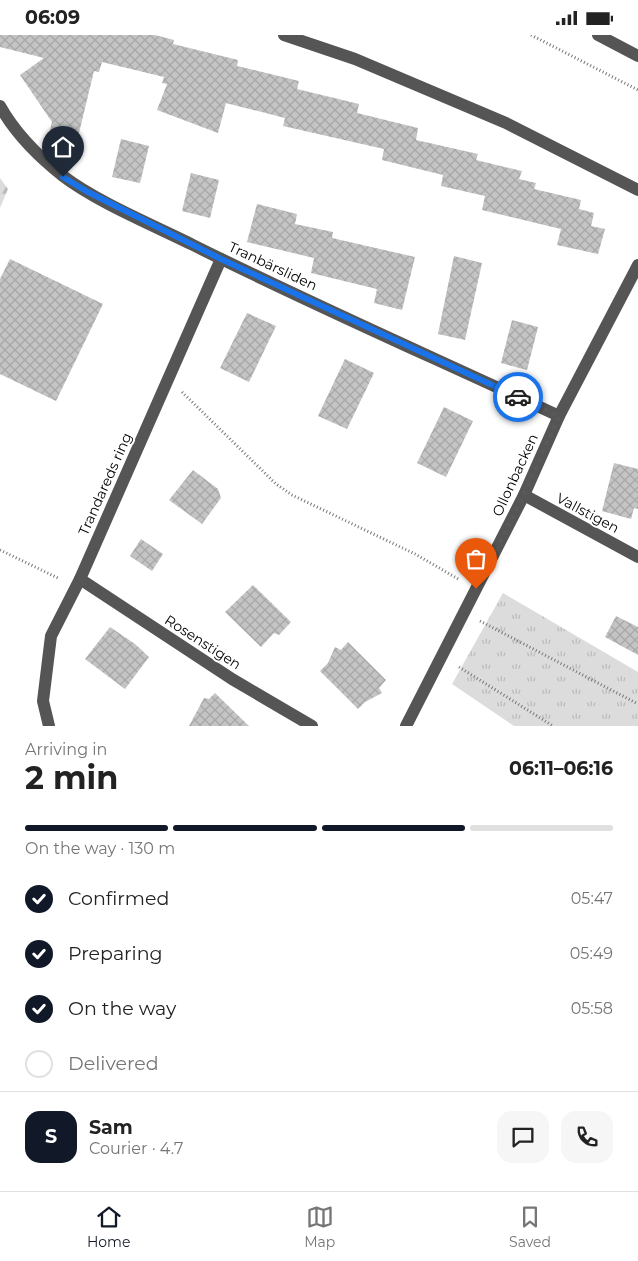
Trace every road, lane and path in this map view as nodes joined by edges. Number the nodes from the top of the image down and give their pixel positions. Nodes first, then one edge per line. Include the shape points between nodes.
1 (284, 35) edge
2 (531, 35) edge
3 (598, 35) edge
4 (638, 56) edge
5 (638, 90) edge
6 (0, 106) edge
7 (638, 190) edge
8 (221, 259) junction
9 (638, 265) edge
10 (633, 290) edge
11 (169, 377) junction
12 (559, 416) junction
13 (524, 495) junction
14 (0, 550) edge
15 (638, 557) edge
16 (78, 583) junction
17 (476, 589) junction
18 (464, 613) junction
19 (442, 656) junction
20 (638, 704) edge
21 (49, 726) edge
22 (312, 726) edge
23 (406, 726) edge
24 (553, 726) edge

1 - 7 street via 355,59 506,123
2 - 5 path
3 - 4 street
6 - 8 street, Tranbärsliden via 16,130 63,177
8 - 11 street, Trandareds ring
8 - 12 street, Tranbärsliden
9 - 10 street, Ollonbacken
10 - 12 street, Ollonbacken
11 - 16 street, Trandareds ring
11 - 17 path via 276,484 292,495 416,554
12 - 13 street, Ollonbacken
13 - 15 street, Vallstigen
13 - 17 street, Ollonbacken
14 - 16 path
16 - 21 street, Trandareds ring via 51,636 43,701
16 - 22 street, Rosenstigen
17 - 18 street, Ollonbacken
18 - 19 street, Ollonbacken
18 - 20 path
19 - 23 street, Ollonbacken
19 - 24 path

